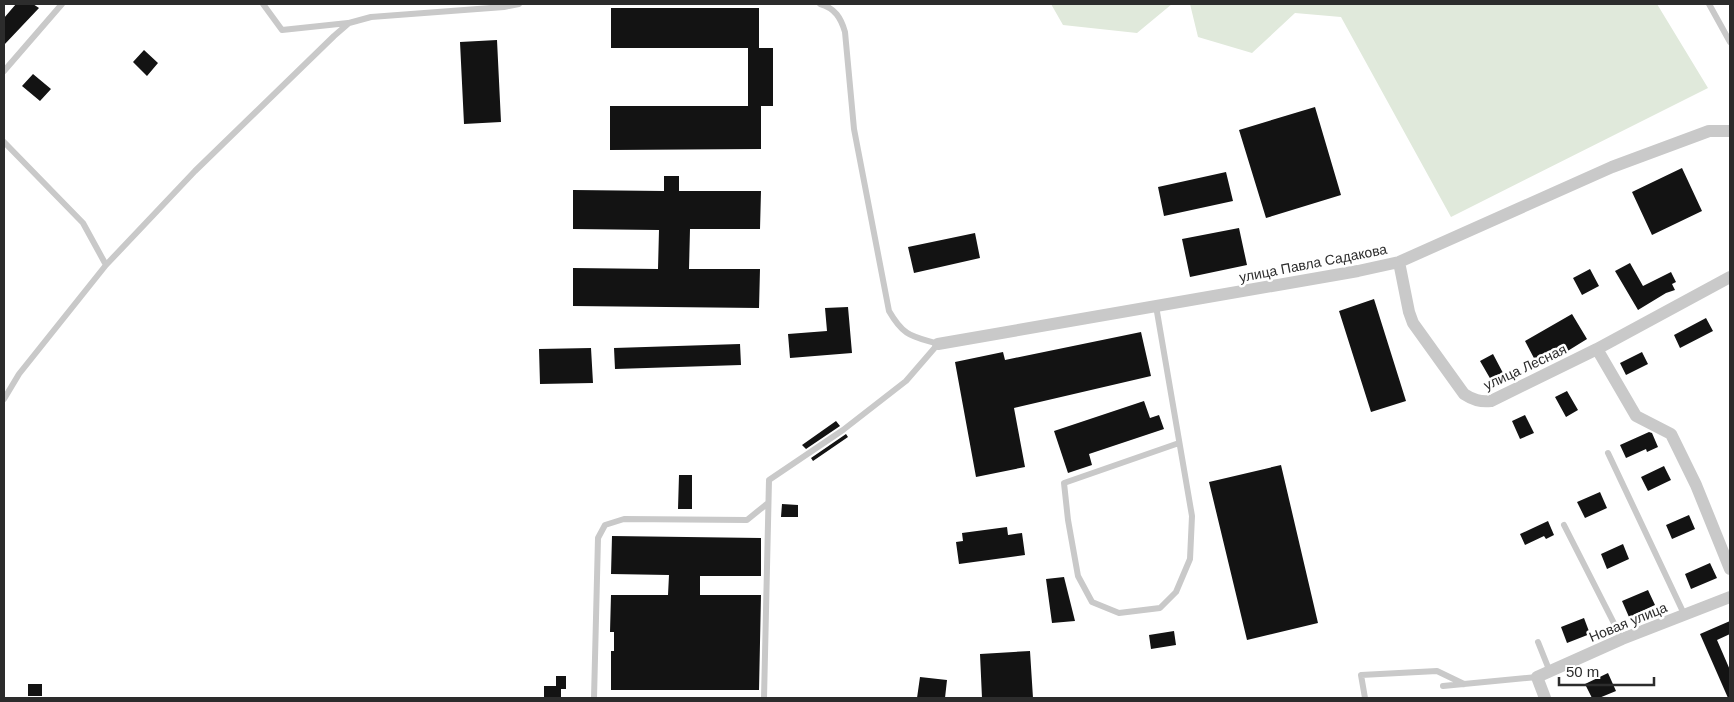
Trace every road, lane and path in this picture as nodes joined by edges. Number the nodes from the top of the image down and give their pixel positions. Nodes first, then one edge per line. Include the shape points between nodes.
1 (62, 4) edge
2 (263, 4) edge
3 (519, 4) edge
4 (820, 4) edge
5 (1709, 4) edge
6 (349, 23) junction
7 (1730, 42) edge
8 (4, 72) edge
9 (1729, 127) edge
10 (4, 142) edge
11 (1399, 262) junction
12 (106, 264) junction
13 (1730, 277) edge
14 (1156, 306) junction
15 (938, 344) junction
16 (1597, 349) junction
17 (4, 399) edge
18 (1179, 443) junction
19 (1608, 453) dead end
20 (768, 503) junction
21 (1564, 525) dead end
22 (1730, 569) edge
23 (1730, 597) edge
24 (1685, 616) junction
25 (1622, 639) junction
26 (1538, 642) dead end
27 (1550, 672) junction
28 (1537, 677) junction
29 (1464, 684) junction
30 (1443, 686) dead end
31 (594, 698) edge
32 (764, 698) edge
33 (1365, 698) edge
34 (1545, 698) edge

1 - 8 lane
2 - 6 lane via 282,30
3 - 6 lane via 504,8 371,17
4 - 15 lane via 834,11 844,32 854,129 890,311 898,326 912,336
5 - 7 lane
6 - 12 lane via 196,171
9 - 11 street, улица Павла Садакова via 1709,131 1612,167
10 - 12 lane via 83,223
11 - 14 street, улица Павла Садакова
11 - 16 street, улица Лесная via 1413,323 1464,394 1473,400 1491,401
12 - 17 lane via 19,374
13 - 16 street, улица Лесная
14 - 15 street, улица Павла Садакова
14 - 18 lane
15 - 20 lane via 906,381 843,430 769,480
16 - 22 street via 1636,416 1671,434
18 - 18 lane via 1192,516 1190,559 1176,592 1160,608 1119,614 1092,602 1078,576 1064,483
19 - 24 lane
20 - 31 lane via 747,520 624,518 605,525 598,538
20 - 32 lane
21 - 25 lane
23 - 24 street, Новая улица
24 - 25 street, Новая улица
25 - 27 street, Новая улица
26 - 27 lane
27 - 28 street, Новая улица
28 - 29 lane
28 - 34 street
29 - 30 lane
29 - 33 lane via 1437,671 1361,675

